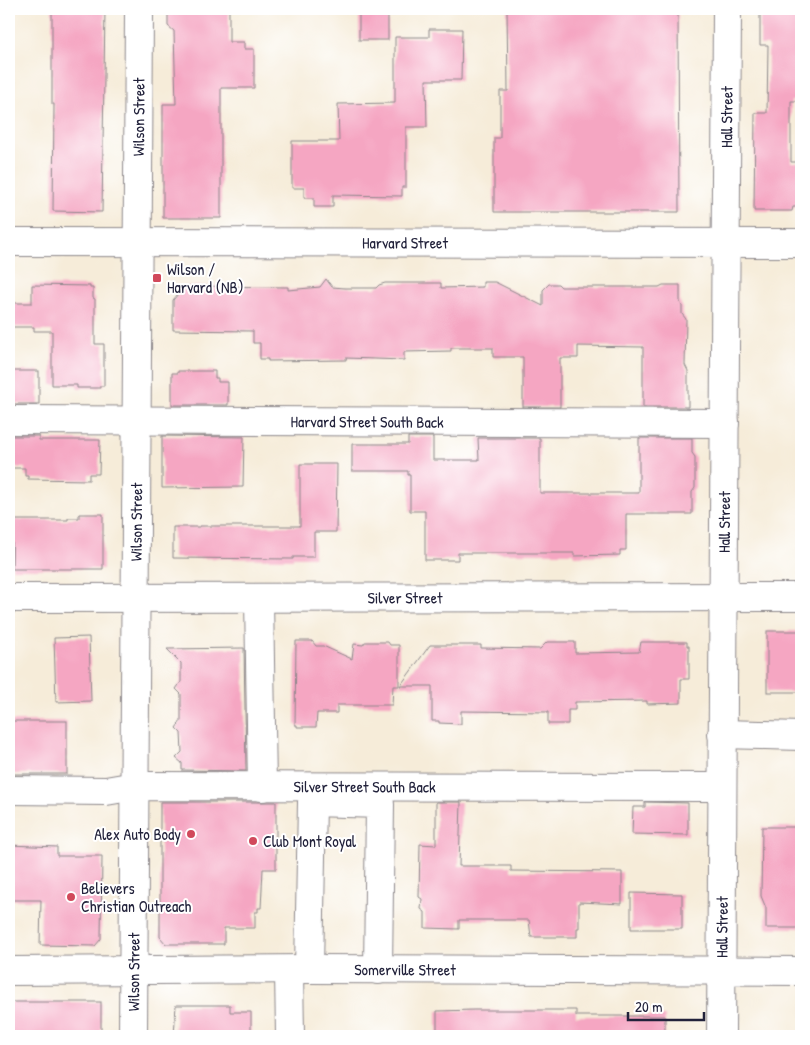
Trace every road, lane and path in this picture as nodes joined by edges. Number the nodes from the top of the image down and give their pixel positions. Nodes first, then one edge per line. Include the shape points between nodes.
1 (139, 9) edge
2 (727, 9) edge
3 (9, 242) edge
4 (138, 242) junction
5 (726, 242) junction
6 (801, 242) edge
7 (9, 420) edge
8 (137, 421) junction
9 (725, 423) junction
10 (723, 597) junction
11 (801, 597) edge
12 (9, 598) edge
13 (136, 598) junction
14 (259, 598) junction
15 (722, 734) junction
16 (801, 736) edge
17 (134, 786) junction
18 (262, 786) junction
19 (722, 787) junction
20 (9, 790) edge
21 (133, 970) junction
22 (299, 970) junction
23 (378, 970) junction
24 (720, 970) junction
25 (801, 970) edge
26 (9, 971) edge
27 (132, 1036) edge
28 (290, 1036) edge
29 (720, 1036) edge

1 - 4 street, Wilson Street
2 - 5 street, Hall Street
3 - 4 street, Harvard Street
4 - 5 street, Harvard Street
4 - 8 street, Wilson Street
5 - 6 street, Harvard Street
5 - 9 street, Hall Street
7 - 8 street, Harvard Street South Back
8 - 9 street, Harvard Street South Back
8 - 13 street, Wilson Street
9 - 10 street, Hall Street
10 - 11 street, Silver Street
10 - 14 street, Silver Street
10 - 15 street, Hall Street
12 - 13 street, Silver Street
13 - 14 street, Silver Street
13 - 17 street, Wilson Street
14 - 18 street
15 - 16 street
15 - 19 street, Hall Street
17 - 18 street, Silver Street South Back
17 - 20 street, Silver Street South Back via 106,791
17 - 21 street, Wilson Street
18 - 19 street, Silver Street South Back
19 - 24 street, Hall Street
21 - 22 street, Somerville Street
21 - 26 street, Somerville Street
21 - 27 street, Wilson Street
22 - 23 street, Somerville Street
22 - 23 street via 312,802 380,804
22 - 28 street
23 - 24 street, Somerville Street
24 - 25 street, Somerville Street
24 - 29 street, Hall Street

